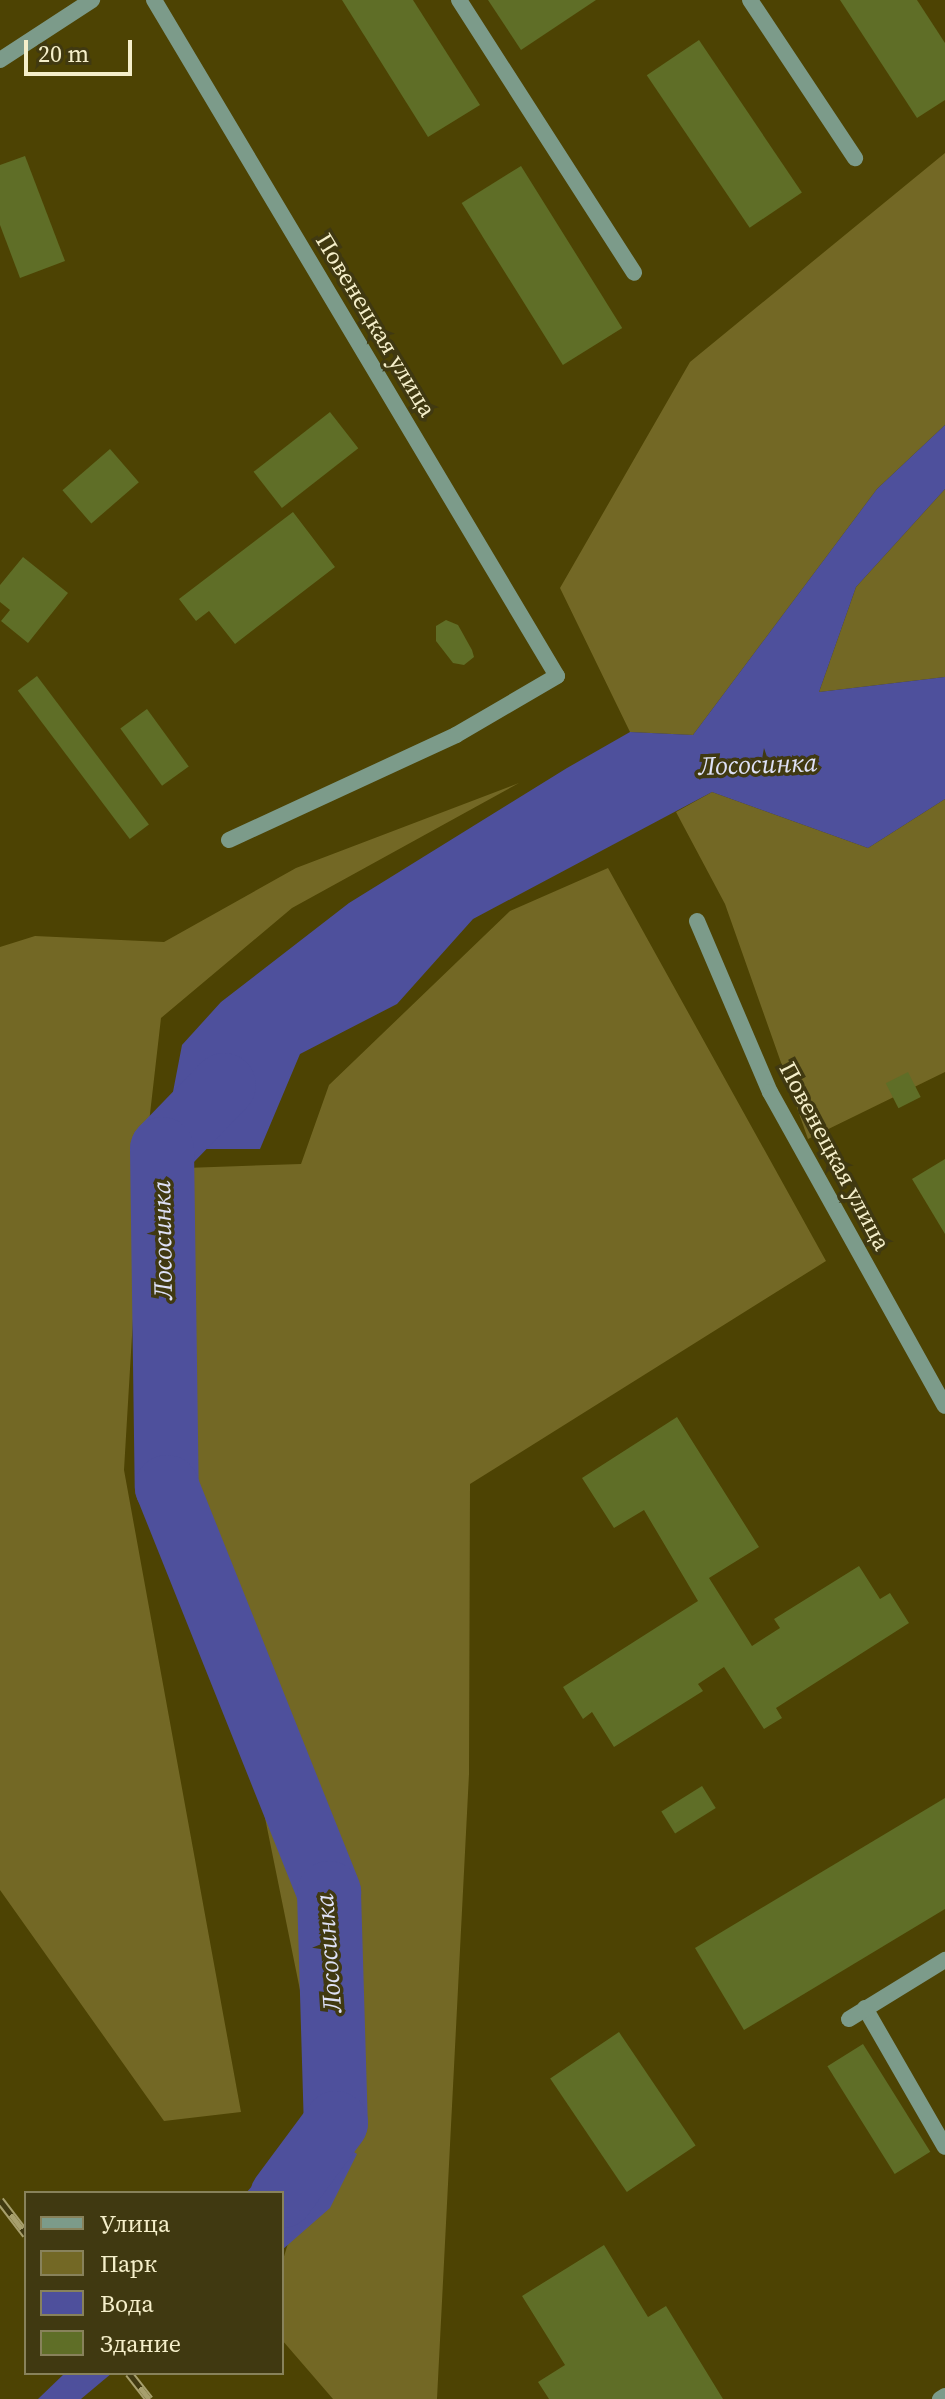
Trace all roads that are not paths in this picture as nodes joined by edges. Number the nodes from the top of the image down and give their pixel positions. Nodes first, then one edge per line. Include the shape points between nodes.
1 (92, 0) edge
2 (154, 0) edge
3 (459, 0) edge
4 (750, 0) edge
5 (0, 60) edge
6 (855, 158) dead end
7 (634, 273) dead end
8 (229, 840) dead end
9 (697, 921) dead end
10 (945, 1406) edge
11 (945, 1960) edge
12 (865, 2008) junction
13 (849, 2019) dead end
14 (945, 2147) edge

1 - 5 street
2 - 8 street, Повенецкая улица via 557,676 456,735
3 - 7 street
4 - 6 street
9 - 10 street, Повенецкая улица via 770,1092
11 - 12 street
12 - 13 street
12 - 14 street

